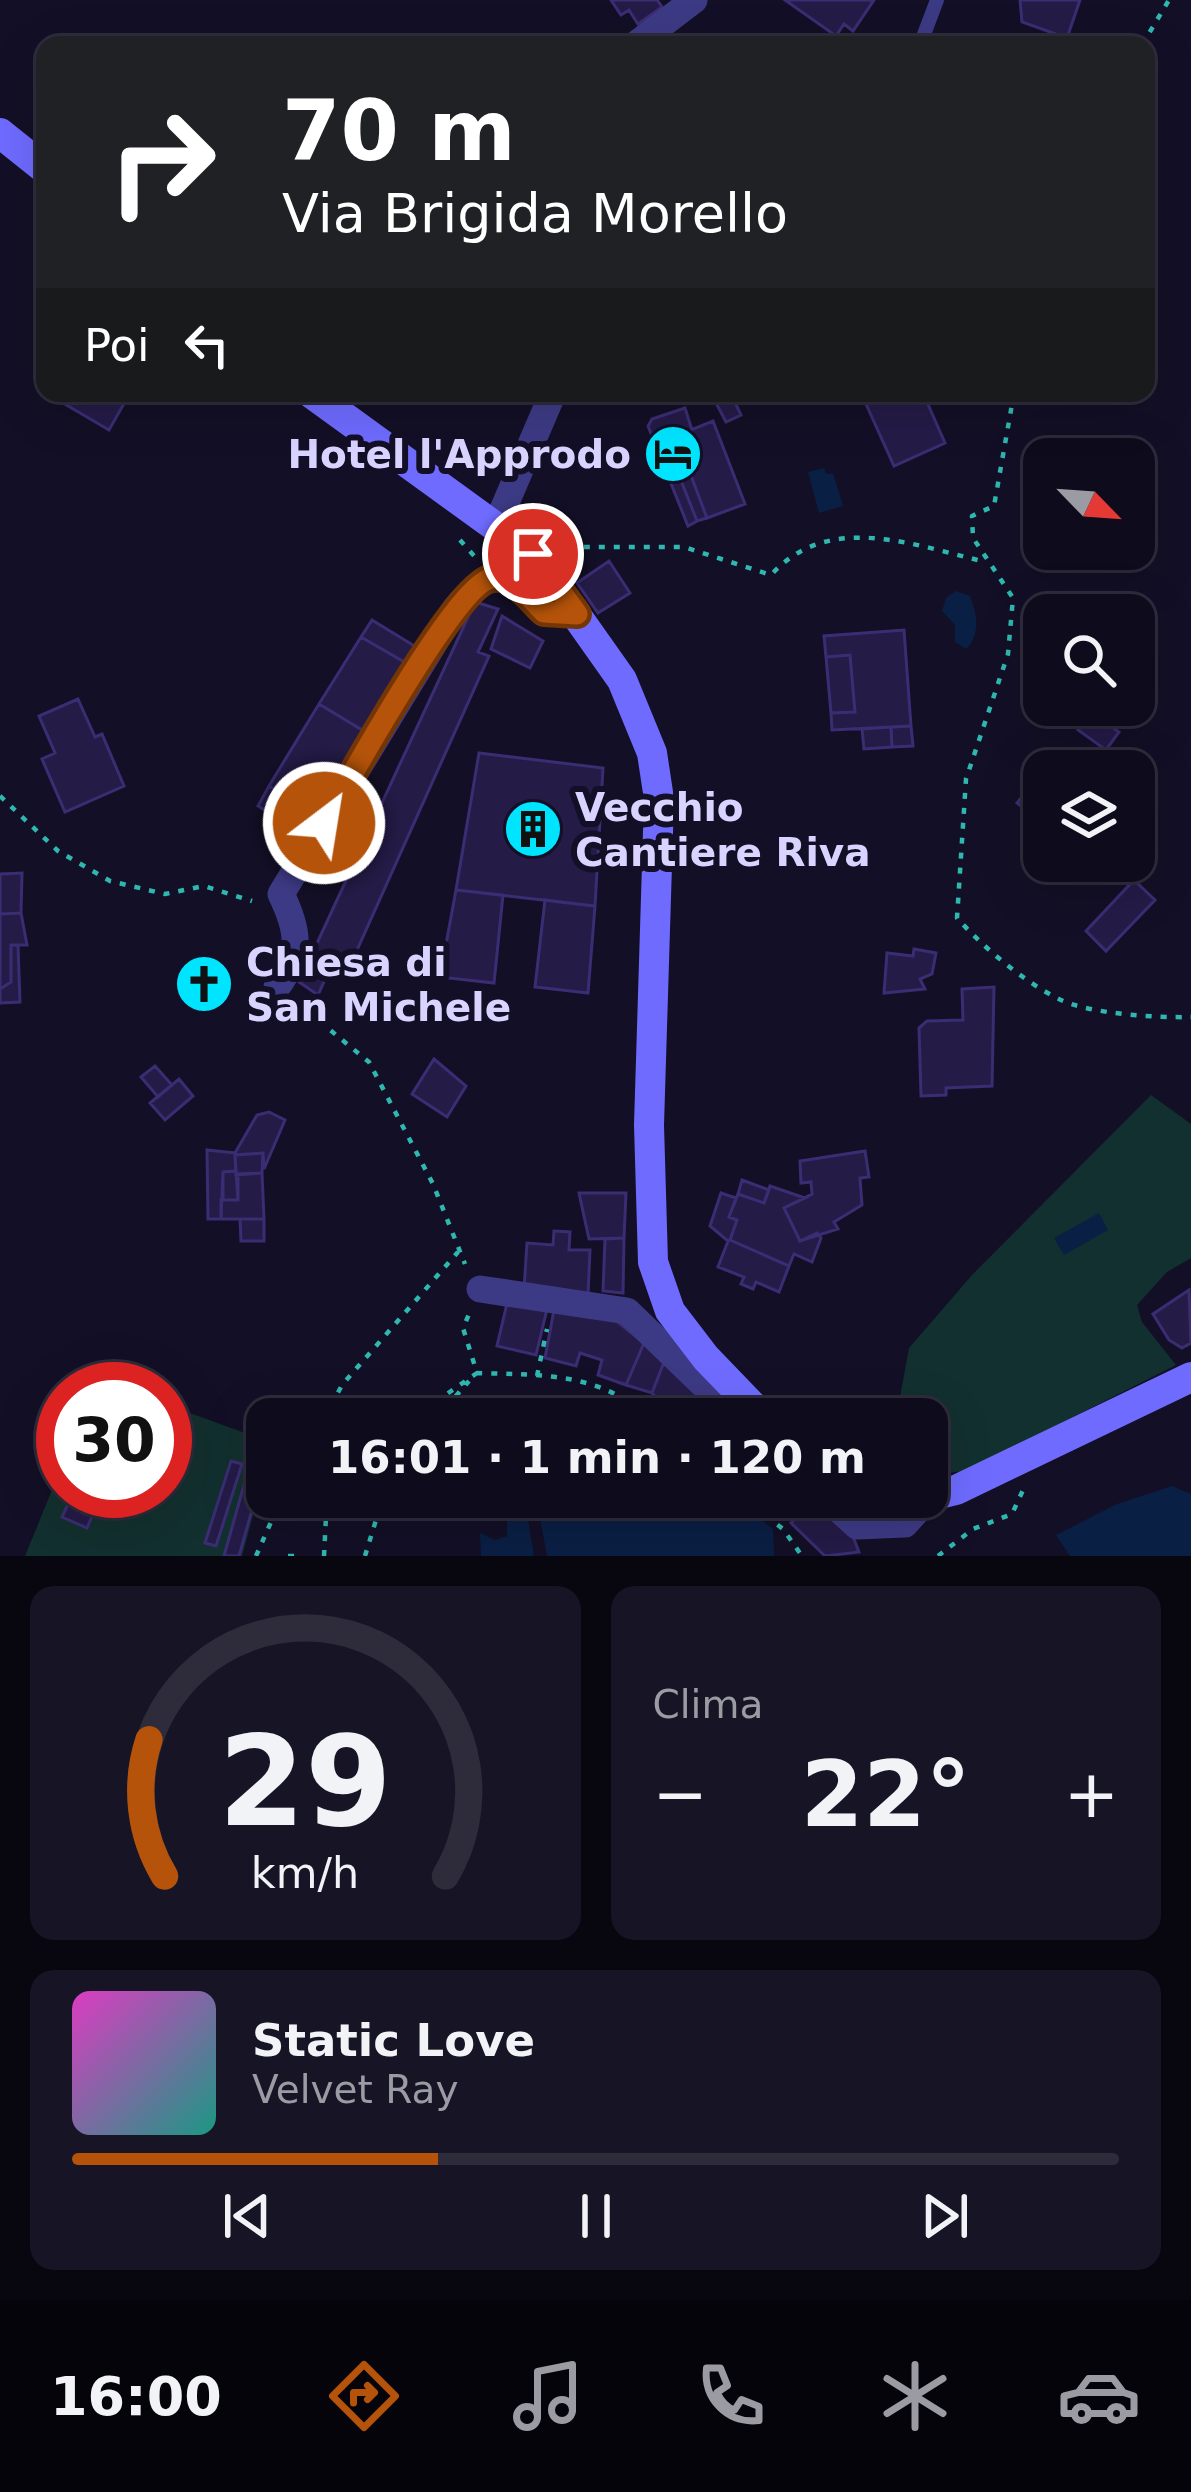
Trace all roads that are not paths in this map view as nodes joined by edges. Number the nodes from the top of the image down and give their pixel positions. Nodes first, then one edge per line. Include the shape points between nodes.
1 (694, 0) edge
2 (938, 0) edge
3 (647, 36) edge
4 (924, 36) edge
5 (0, 133) edge
6 (36, 162) edge
7 (324, 402) edge
8 (549, 402) edge
9 (496, 526) junction
10 (577, 614) junction
11 (277, 987) road end
12 (479, 1289) road end
13 (1191, 1377) edge
14 (718, 1398) edge
15 (745, 1398) edge
16 (948, 1490) edge
17 (848, 1518) edge
18 (910, 1518) edge

1 - 3 street
2 - 4 lane
5 - 6 main road
7 - 9 main road
8 - 9 street
9 - 10 main road via 533,554
10 - 11 street via 544,612 509,579 490,578 455,609 281,894 293,920 295,962
10 - 15 main road via 622,680 658,773 653,1262 670,1311
12 - 14 street via 627,1311
13 - 16 main road
17 - 18 street via 857,1526

